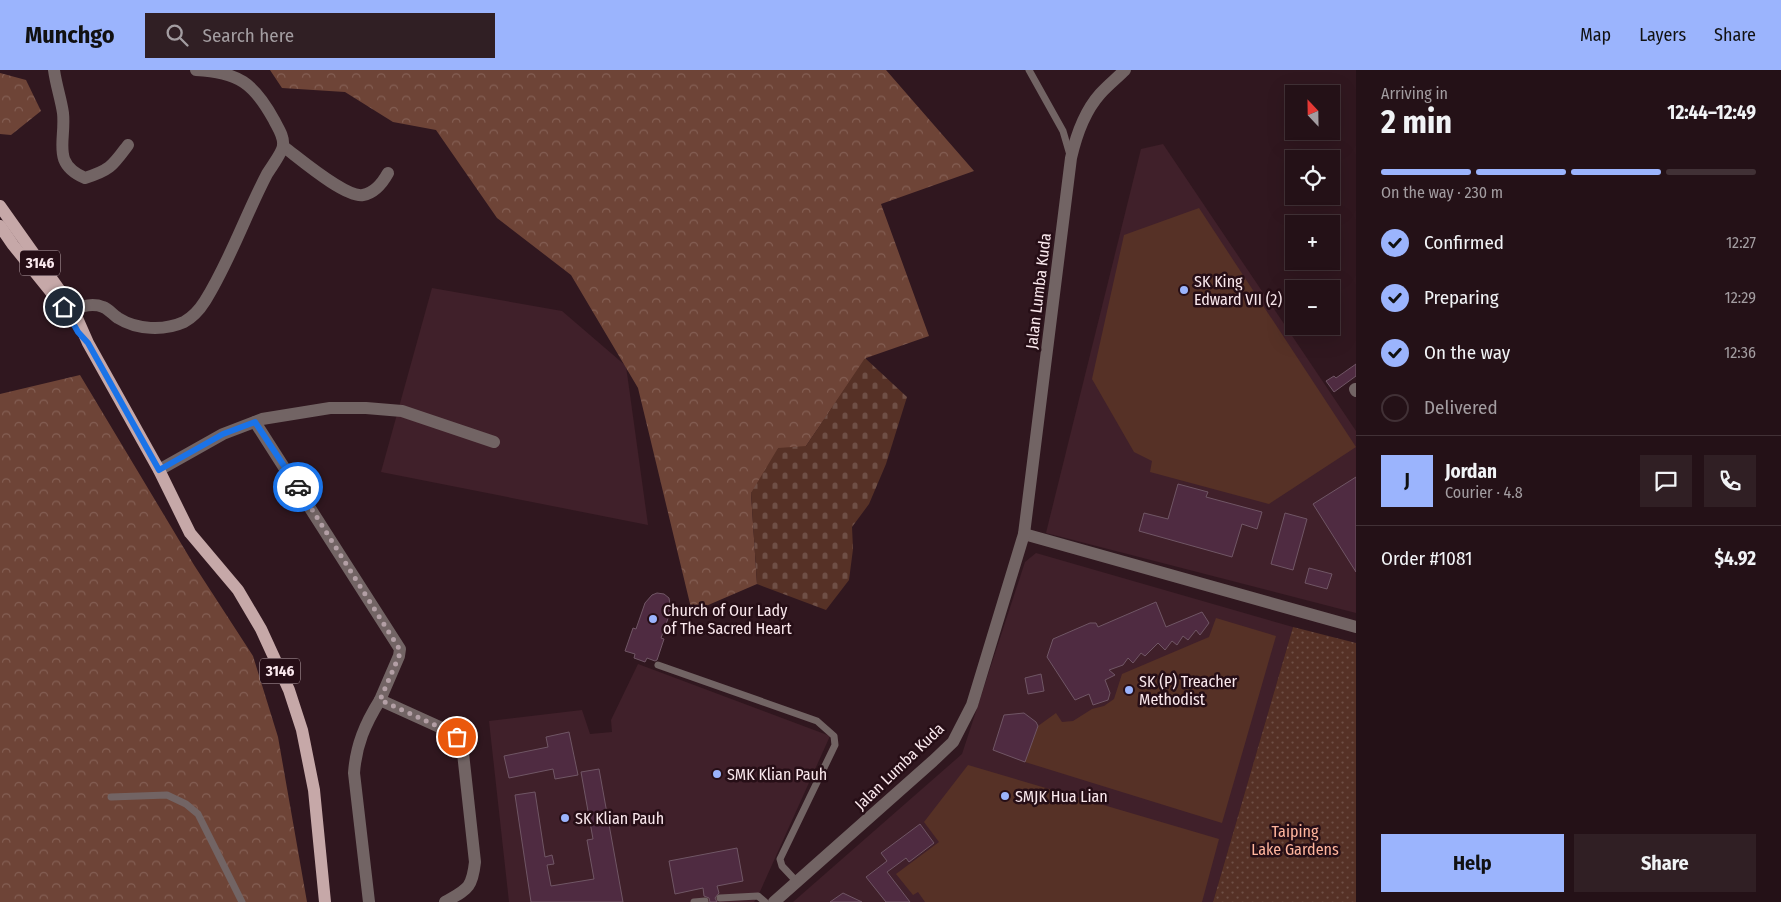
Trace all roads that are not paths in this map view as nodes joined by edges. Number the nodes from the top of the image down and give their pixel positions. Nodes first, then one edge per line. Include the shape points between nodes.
1 (54, 70) edge
2 (196, 70) edge
3 (1029, 70) edge
4 (1125, 70) edge
5 (128, 145) dead end
6 (284, 147) junction
7 (1071, 158) junction
8 (388, 173) dead end
9 (2, 216) edge
10 (0, 240) edge
11 (13, 245) junction
12 (70, 312) junction
13 (255, 422) junction
14 (494, 442) dead end
15 (159, 470) junction
16 (1024, 534) junction
17 (1356, 627) edge
18 (658, 665) dead end
19 (380, 700) junction
20 (111, 797) dead end
21 (797, 882) junction
22 (720, 898) dead end
23 (705, 900) dead end
24 (242, 902) edge
25 (325, 902) edge
26 (369, 902) edge
27 (445, 902) edge
28 (694, 902) edge
29 (765, 902) edge
30 (774, 902) edge

1 - 5 street via 62,113 63,158 69,168 85,178 98,174 112,166
2 - 6 street via 240,78 266,107 283,138
3 - 7 lane via 1063,131
4 - 7 street, Jalan Lumba Kuda via 1099,95 1085,117 1074,141
6 - 8 street via 345,192 363,195 381,186
6 - 12 street via 260,187 225,264 196,314 184,322 152,328 135,326 95,305
7 - 16 street, Jalan Lumba Kuda
9 - 11 main road, 3146
9 - 12 main road, 3146
10 - 11 main road
11 - 12 main road, 3146
12 - 15 main road, 3146
13 - 14 street via 330,408 366,408 402,412
13 - 15 street via 223,434
13 - 19 street via 400,650
15 - 25 main road, 3146 via 190,533 238,590 261,628 289,690 302,730 314,790
16 - 17 street
16 - 21 street, Jalan Lumba Kuda via 972,704 953,742
18 - 21 lane via 817,721 834,736 834,745 780,859 782,866
19 - 26 street via 359,740 354,773
19 - 27 street via 444,729 462,744 475,862 470,886
20 - 24 lane via 167,795 186,804 198,814
21 - 30 street, Jalan Lumba Kuda
22 - 29 lane via 758,896
23 - 28 lane

